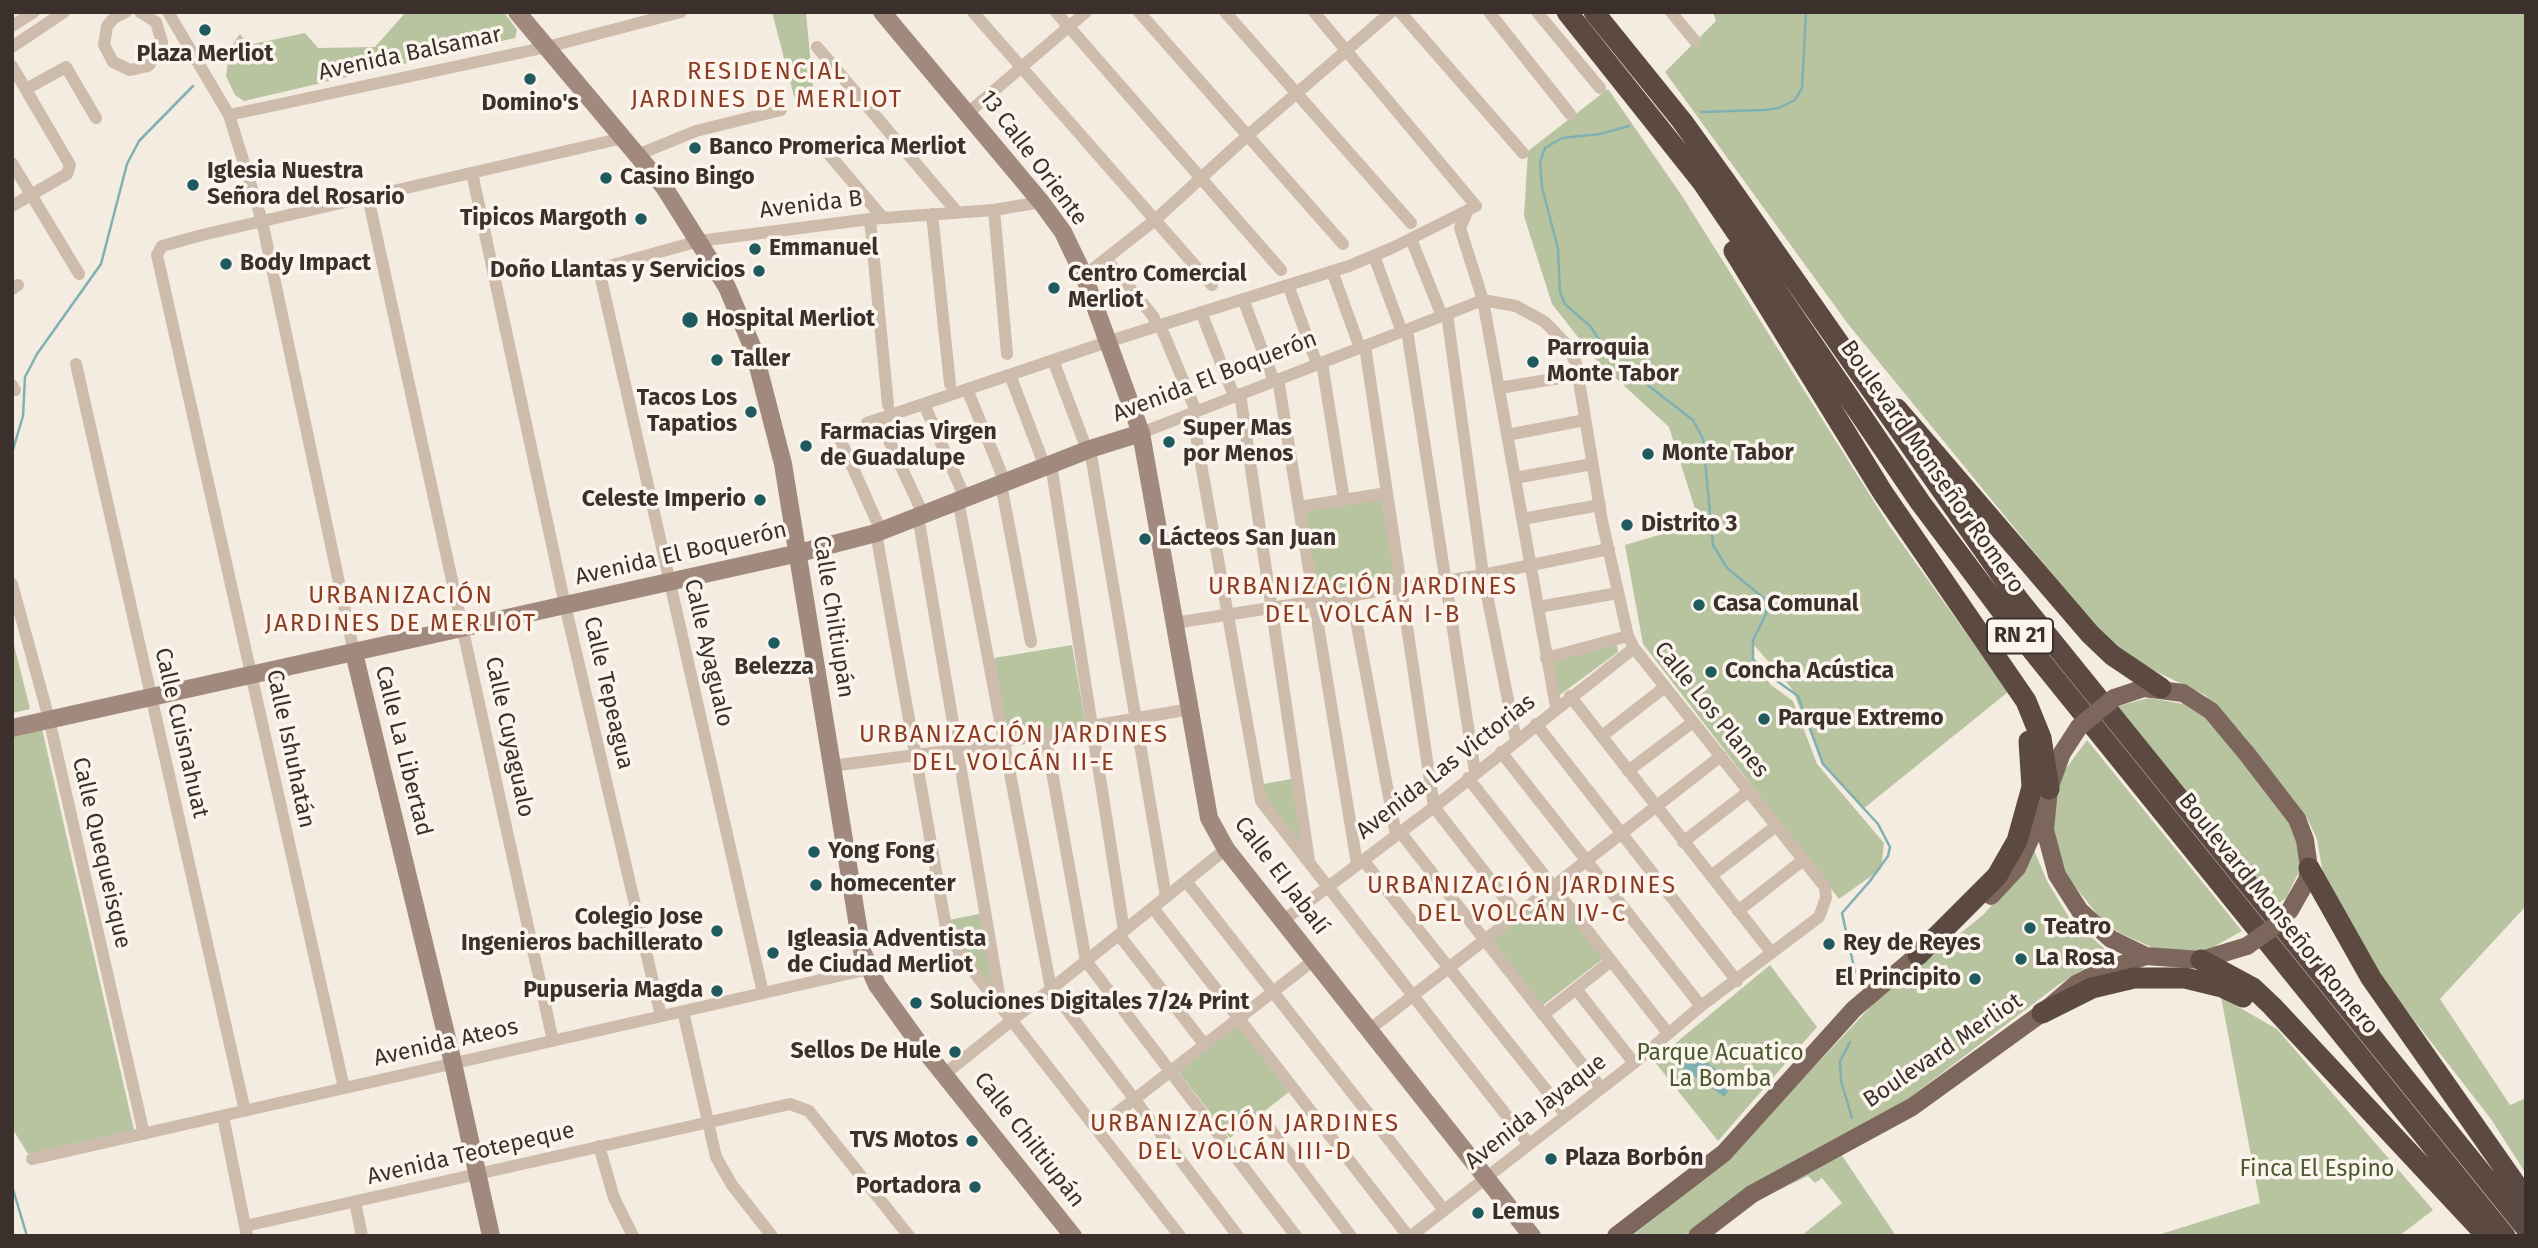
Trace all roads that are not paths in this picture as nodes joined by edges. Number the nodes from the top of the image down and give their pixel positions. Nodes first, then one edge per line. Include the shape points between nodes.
1 (34, 12) edge
2 (64, 12) edge
3 (126, 12) edge
4 (140, 12) edge
5 (517, 12) edge
6 (681, 12) edge
7 (881, 12) edge
8 (973, 12) edge
9 (1056, 12) edge
10 (1086, 12) edge
11 (1139, 12) edge
12 (1225, 12) edge
13 (1314, 12) edge
14 (1391, 12) edge
15 (1399, 12) edge
16 (1489, 12) edge
17 (1537, 12) edge
18 (1567, 12) edge
19 (1594, 12) edge
20 (1671, 12) edge
21 (169, 13) edge
22 (665, 14) edge
23 (156, 22) junction
24 (12, 26) edge
25 (1069, 27) junction
26 (1695, 41) dead end
27 (12, 47) edge
28 (547, 47) junction
29 (817, 47) dead end
30 (1347, 50) junction
31 (12, 66) edge
32 (1023, 69) junction
33 (1600, 88) dead end
34 (26, 89) junction
35 (1296, 94) junction
36 (781, 110) dead end
37 (969, 112) junction
38 (1570, 114) dead end
39 (229, 115) junction
40 (96, 118) dead end
41 (1661, 129) junction
42 (1247, 136) junction
43 (623, 138) junction
44 (828, 153) dead end
45 (1523, 153) dead end
46 (637, 155) junction
47 (12, 163) edge
48 (472, 173) junction
49 (1204, 178) junction
50 (1726, 182) junction
51 (31, 194) junction
52 (368, 197) junction
53 (1041, 202) junction
54 (12, 206) edge
55 (1472, 208) junction
56 (994, 210) junction
57 (957, 212) junction
58 (932, 214) junction
59 (876, 218) junction
60 (1155, 220) junction
61 (262, 221) junction
62 (1411, 223) dead end
63 (1411, 239) junction
64 (699, 241) junction
65 (1343, 244) dead end
66 (1374, 256) junction
67 (1107, 260) junction
68 (1281, 270) dead end
69 (1332, 271) junction
70 (79, 274) dead end
71 (1084, 276) junction
72 (600, 281) joint
73 (1212, 285) dead end
74 (1287, 285) junction
75 (1243, 299) junction
76 (1483, 300) junction
77 (1202, 312) junction
78 (1445, 315) junction
79 (1159, 326) junction
80 (1404, 331) junction
81 (1110, 341) junction
82 (1362, 347) junction
83 (1007, 354) dead end
84 (1053, 360) junction
85 (1320, 364) junction
86 (76, 365) dead end
87 (1010, 374) junction
88 (1578, 375) junction
89 (1276, 380) junction
90 (950, 384) dead end
91 (1499, 388) junction
92 (967, 389) junction
93 (1237, 396) junction
94 (924, 404) junction
95 (888, 405) dead end
96 (1194, 412) junction
97 (1585, 421) junction
98 (1141, 433) junction
99 (1507, 435) junction
100 (840, 439) dead end
101 (1088, 450) junction
102 (1592, 464) junction
103 (1048, 465) junction
104 (1515, 478) junction
105 (1003, 483) junction
106 (1387, 494) junction
107 (962, 499) junction
108 (1344, 500) junction
109 (1600, 506) junction
110 (1299, 507) junction
111 (920, 515) junction
112 (1522, 519) junction
113 (878, 532) junction
114 (1609, 549) junction
115 (799, 553) junction
116 (1531, 565) junction
117 (1483, 575) junction
118 (1445, 580) junction
119 (670, 582) junction
120 (12, 584) edge
121 (1401, 586) junction
122 (1351, 593) junction
123 (1618, 593) junction
124 (1314, 599) junction
125 (565, 605) junction
126 (1271, 606) junction
127 (1538, 607) junction
128 (1227, 614) junction
129 (1174, 623) junction
130 (464, 628) junction
131 (1031, 642) dead end
132 (1631, 642) junction
133 (354, 653) junction
134 (1546, 657) junction
135 (1997, 659) junction
136 (253, 675) junction
137 (1665, 687) junction
138 (2161, 688) junction
139 (151, 696) junction
140 (1570, 696) junction
141 (1556, 706) junction
142 (1190, 709) junction
143 (1138, 718) junction
144 (49, 719) junction
145 (1693, 722) junction
146 (1536, 724) junction
147 (1091, 725) junction
148 (12, 728) edge
149 (1045, 733) junction
150 (1602, 737) junction
151 (1516, 740) junction
152 (1002, 741) junction
153 (956, 750) junction
154 (1501, 752) junction
155 (916, 756) junction
156 (1721, 756) junction
157 (831, 766) junction
158 (1628, 771) junction
159 (1471, 775) junction
160 (1749, 792) junction
161 (2047, 796) junction
162 (1434, 807) junction
163 (1655, 807) junction
164 (1776, 826) junction
165 (1398, 834) junction
166 (1621, 834) junction
167 (1683, 842) junction
168 (1226, 849) junction
169 (1803, 860) junction
170 (1587, 861) junction
171 (1309, 862) junction
172 (1360, 862) junction
173 (2309, 868) junction
174 (1711, 876) junction
175 (1186, 881) junction
176 (1328, 886) junction
177 (1554, 888) junction
178 (1166, 897) junction
179 (1153, 908) junction
180 (1738, 911) junction
181 (1518, 915) junction
182 (1819, 917) joint
183 (1284, 920) junction
184 (1122, 933) junction
185 (1484, 940) junction
186 (1771, 952) junction
187 (1918, 955) junction
188 (2146, 956) junction
189 (1314, 960) junction
190 (2201, 960) junction
191 (1086, 961) junction
192 (1611, 961) junction
193 (1448, 967) junction
194 (869, 969) junction
195 (1737, 981) junction
196 (1051, 989) junction
197 (1576, 989) junction
198 (1273, 992) junction
199 (763, 993) junction
200 (1415, 994) junction
201 (1701, 1006) junction
202 (1001, 1007) junction
203 (682, 1011) junction
204 (2042, 1013) junction
205 (1543, 1015) junction
206 (661, 1016) junction
207 (1239, 1019) junction
208 (1011, 1020) junction
209 (2288, 1025) junction
210 (1370, 1029) junction
211 (1667, 1032) junction
212 (553, 1041) junction
213 (1205, 1045) junction
214 (453, 1063) junction
215 (1634, 1063) junction
216 (1171, 1071) junction
217 (946, 1073) junction
218 (344, 1088) junction
219 (1601, 1088) junction
220 (1135, 1099) junction
221 (245, 1111) junction
222 (1566, 1115) junction
223 (222, 1116) junction
224 (1262, 1118) dead end
225 (706, 1121) junction
226 (1096, 1129) junction
227 (144, 1134) junction
228 (1528, 1143) junction
229 (599, 1146) junction
230 (32, 1159) dead end
231 (478, 1175) junction
232 (1486, 1177) junction
233 (2526, 1199) edge
234 (355, 1202) junction
235 (1444, 1210) junction
236 (2526, 1228) edge
237 (246, 1231) edge
238 (362, 1236) edge
239 (491, 1236) edge
240 (633, 1236) edge
241 (772, 1236) edge
242 (909, 1236) edge
243 (1073, 1236) edge
244 (1180, 1236) edge
245 (1238, 1236) edge
246 (1296, 1236) edge
247 (1351, 1236) edge
248 (1410, 1236) edge
249 (1532, 1236) edge
250 (1616, 1236) edge
251 (1697, 1236) edge
252 (2487, 1236) edge
253 (2505, 1236) edge

1 - 24 street
2 - 27 street
3 - 23 street via 114,18 104,35 107,54 121,67 139,69 155,60 162,42
4 - 23 street
5 - 28 main road, Calle Chiltiupán
6 - 22 street, Avenida Balsamar
7 - 37 main road, 13 Calle Oriente
8 - 32 street
9 - 25 street
10 - 25 street
11 - 42 street
12 - 35 street
13 - 30 street
14 - 30 street
15 - 45 street
16 - 38 street
17 - 33 street
18 - 41 highway, Boulevard Monseñor Romero / RN 21
19 - 50 highway, Boulevard Monseñor Romero / RN 21
20 - 26 street
21 - 23 street
21 - 39 street, Calle La Libertad
22 - 28 street, Avenida Balsamar
25 - 32 street
25 - 49 street
28 - 39 street, Avenida Balsamar
28 - 43 main road, Calle Chiltiupán
29 - 57 street
30 - 35 street
30 - 55 street
31 - 34 street
32 - 37 street
32 - 60 street
34 - 40 street via 66,67
34 - 51 street via 70,165 67,174
35 - 42 street
35 - 62 street
36 - 46 street via 696,131
37 - 53 main road, 13 Calle Oriente
39 - 61 street, Calle La Libertad
41 - 135 highway via 1868,470
41 - 253 highway, Boulevard Monseñor Romero / RN 21 via 1703,183 1935,523 2015,629
42 - 49 street
42 - 65 street
43 - 46 main road, Calle Chiltiupán
43 - 48 street
44 - 59 street
46 - 64 main road, Calle Chiltiupán
47 - 51 street
48 - 52 street
48 - 125 street, Calle Tepeagua
49 - 60 street
49 - 68 street
50 - 138 highway via 1901,414 2090,634
50 - 236 highway, Boulevard Monseñor Romero / RN 21 via 2018,599
51 - 54 street
51 - 70 street
52 - 61 street
52 - 130 street, Calle Cuyagualo
53 - 56 street, Avenida B
53 - 71 main road, 13 Calle Oriente via 1063,232
55 - 63 street
55 - 76 street via 1460,228
56 - 57 street, Avenida B
56 - 83 street
57 - 58 street, Avenida B
58 - 59 street, Avenida B
58 - 90 street
59 - 64 street, Avenida B
59 - 95 street
60 - 67 street
60 - 73 street
61 - 133 street, Calle La Libertad
61 - 136 street, Calle Ishuhatán via 167,244 157,255
63 - 66 street
63 - 78 street
64 - 72 street, Avenida B via 610,266 600,274
64 - 115 main road, Calle Chiltiupán via 727,287 754,351 783,464
66 - 69 street
66 - 80 street
67 - 71 street
67 - 79 street
69 - 74 street
69 - 82 street
71 - 81 main road, 13 Calle Oriente
72 - 119 street, Calle Ayagualo
74 - 75 street
74 - 85 street
75 - 77 street
75 - 89 street
76 - 78 street, Avenida El Boquerón
76 - 88 street, Calle Los Planes via 1516,306 1545,321 1566,344
76 - 91 street
77 - 79 street
77 - 93 street
78 - 80 street, Avenida El Boquerón
78 - 117 street
79 - 81 street
79 - 96 street
80 - 82 street, Avenida El Boquerón
80 - 118 street
81 - 84 street
81 - 98 main road, 13 Calle Oriente
82 - 85 street, Avenida El Boquerón
82 - 106 street
84 - 87 street
84 - 101 street
85 - 89 street, Avenida El Boquerón
85 - 108 street
86 - 139 street, Calle Cuisnahuat
87 - 92 street
87 - 103 street
88 - 91 street
88 - 97 street, Calle Los Planes
89 - 93 street, Avenida El Boquerón
89 - 110 street
91 - 99 street
92 - 94 street
92 - 105 street
93 - 96 street, Avenida El Boquerón
93 - 126 street
94 - 107 street
94 - 111 street via 873,421
96 - 98 street, Avenida El Boquerón
96 - 128 street
97 - 99 street
97 - 102 street, Calle Los Planes
98 - 101 main road, Avenida El Boquerón
98 - 129 main road, Calle El Jabalí
99 - 104 street
100 - 113 street
101 - 103 main road, Avenida El Boquerón
101 - 143 street
102 - 104 street
102 - 109 street, Calle Los Planes
103 - 105 main road, Avenida El Boquerón
103 - 147 street
104 - 112 street
105 - 107 main road, Avenida El Boquerón
105 - 131 street
106 - 108 street
106 - 121 street
107 - 111 main road, Avenida El Boquerón
107 - 152 street
108 - 110 street
109 - 112 street
109 - 114 street, Calle Los Planes
110 - 124 street
111 - 113 main road, Avenida El Boquerón
111 - 153 street
112 - 116 street
113 - 115 main road, Avenida El Boquerón
113 - 155 street
114 - 116 street
114 - 123 street, Calle Los Planes
115 - 119 main road, Avenida El Boquerón
115 - 157 main road, Calle Chiltiupán
116 - 117 street
116 - 127 street
117 - 118 street
117 - 151 street
118 - 121 street
118 - 159 street
119 - 125 main road, Avenida El Boquerón
119 - 199 street, Calle Ayagualo
120 - 144 street, Calle Quequeisque
121 - 122 street
121 - 162 street
122 - 124 street
122 - 165 street
123 - 127 street
123 - 132 street, Calle Los Planes
124 - 126 street
124 - 172 street
125 - 130 main road, Avenida El Boquerón
125 - 206 street, Calle Tepeagua
126 - 128 street
126 - 171 street
127 - 134 street
128 - 129 street
128 - 171 street via 1261,801
129 - 142 main road, Calle El Jabalí
130 - 133 main road, Avenida El Boquerón
130 - 212 street, Calle Cuyagualo
132 - 134 street
132 - 137 street, Calle Los Planes
132 - 140 street, Avenida Las Victorias
133 - 136 main road, Avenida El Boquerón
133 - 214 main road, Calle La Libertad
134 - 141 street
135 - 161 highway via 2036,721 2045,756
135 - 187 highway via 2027,728 2032,763 2028,806 2017,841 1997,876
136 - 139 main road, Avenida El Boquerón
136 - 218 street, Calle Ishuhatán
137 - 145 street, Calle Los Planes
137 - 150 street
138 - 161 main road, bridge via 2114,698 2079,727 2062,753
138 - 173 main road via 2183,693 2204,706 2247,754 2297,819
139 - 144 main road, Avenida El Boquerón
139 - 221 street, Calle Cuisnahuat
140 - 141 street, Avenida Las Victorias
140 - 150 street
141 - 146 street, Avenida Las Victorias
142 - 143 street
142 - 168 main road, Calle El Jabalí via 1209,818
143 - 147 street
143 - 178 street
144 - 148 main road, Avenida El Boquerón
144 - 227 street, Calle Quequeisque
145 - 156 street, Calle Los Planes
145 - 158 street
146 - 151 street, Avenida Las Victorias
146 - 166 street
147 - 149 street
147 - 184 street
149 - 152 street
149 - 191 street
150 - 158 street
151 - 154 street, Avenida Las Victorias
152 - 153 street
152 - 196 street
153 - 155 street
153 - 202 street
154 - 159 street, Avenida Las Victorias
154 - 170 street
155 - 157 street
155 - 202 street via 948,939
156 - 160 street, Calle Los Planes
156 - 163 street
157 - 194 main road, Calle Chiltiupán via 862,951
158 - 163 street
159 - 162 street, Avenida Las Victorias
159 - 177 street
160 - 164 street, Calle Los Planes
160 - 167 street
161 - 187 main road via 2027,850 2007,879
161 - 188 main road via 2045,830 2051,857 2073,902 2101,931
162 - 165 street, Avenida Las Victorias
162 - 181 street
163 - 166 street
163 - 167 street
164 - 169 street, Calle Los Planes
164 - 174 street
165 - 172 street, Avenida Las Victorias
165 - 185 street
166 - 170 street
166 - 195 street
167 - 174 street
168 - 175 street
168 - 183 main road, Calle El Jabalí
169 - 180 street
169 - 182 street, Calle Los Planes via 1826,892
170 - 177 street
170 - 201 street
171 - 176 street
172 - 176 street, Avenida Las Victorias
172 - 193 street
173 - 190 main road, bridge via 2290,910 2271,929 2247,946
173 - 233 highway via 2371,978
174 - 180 street
175 - 178 street
175 - 198 street
176 - 183 street, Avenida Las Victorias
176 - 200 street
177 - 181 street
177 - 192 street
178 - 179 street
179 - 184 street
179 - 207 street
180 - 186 street
181 - 185 street
182 - 186 street, Avenida Jayaque
183 - 189 main road, Calle El Jabalí
184 - 191 street
184 - 213 street
185 - 193 street
185 - 205 street
186 - 195 street, Avenida Jayaque
187 - 250 main road via 1854,1009 1724,1153
188 - 190 main road
188 - 204 main road, Boulevard Merliot via 2087,978
189 - 198 street
189 - 210 main road, Calle El Jabalí
190 - 209 highway via 2253,988
191 - 196 street
191 - 216 street
192 - 197 street
192 - 211 street
193 - 200 street
193 - 222 street
194 - 199 street, Avenida Ateos
194 - 217 main road, Calle Chiltiupán via 918,1042
195 - 201 street, Avenida Jayaque
196 - 208 street
196 - 220 street
197 - 205 street
197 - 215 street
198 - 207 street
198 - 235 street
199 - 203 street, Avenida Ateos
200 - 210 street
200 - 228 street
201 - 211 street, Avenida Jayaque
202 - 208 street
203 - 206 street, Avenida Ateos
203 - 225 street
204 - 209 highway via 2108,983 2167,976 2222,987
204 - 251 main road, Boulevard Merliot via 1912,1107 1752,1194
205 - 219 street
206 - 212 street, Avenida Ateos
207 - 213 street
207 - 248 street
208 - 217 street
208 - 226 street
209 - 252 highway
210 - 232 main road, Calle El Jabalí
211 - 215 street, Avenida Jayaque
212 - 214 street, Avenida Ateos
213 - 216 street
214 - 218 street, Avenida Ateos
214 - 231 main road, Calle La Libertad
215 - 219 street, Avenida Jayaque
216 - 220 street
216 - 246 street
217 - 243 main road, Calle Chiltiupán
218 - 221 street, Avenida Ateos
219 - 222 street, Avenida Jayaque
220 - 226 street
220 - 245 street
221 - 223 street, Avenida Ateos
222 - 228 street, Avenida Jayaque
223 - 227 street, Avenida Ateos
223 - 237 street
224 - 247 street
225 - 229 street, Avenida Teotepeque
225 - 241 street via 716,1157 732,1185
225 - 242 street, Avenida Teotepeque via 780,1104 809,1111
226 - 244 street
227 - 230 street, Avenida Ateos
228 - 232 street, Avenida Jayaque
229 - 231 street, Avenida Teotepeque
229 - 240 street via 614,1198
231 - 234 street, Avenida Teotepeque
231 - 239 main road, Calle La Libertad
232 - 235 street, Avenida Jayaque
232 - 249 main road, Calle El Jabalí
234 - 237 street, Avenida Teotepeque
234 - 238 street
235 - 248 street, Avenida Jayaque

